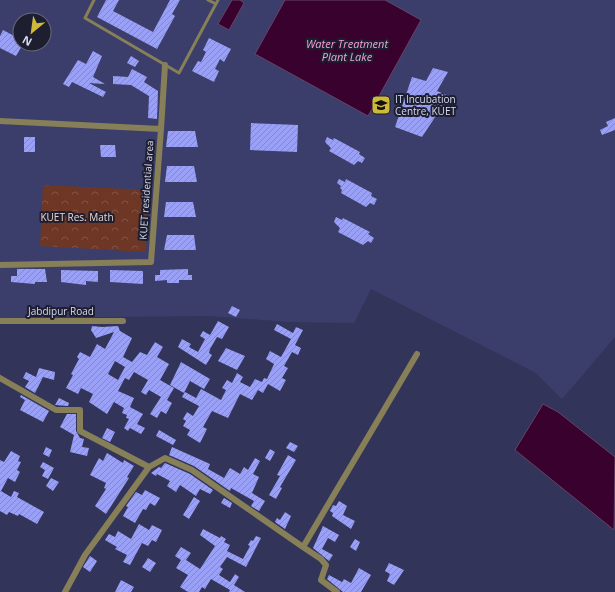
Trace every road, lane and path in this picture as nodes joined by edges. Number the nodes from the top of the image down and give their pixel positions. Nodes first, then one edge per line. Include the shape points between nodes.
1 (94, 0) edge
2 (208, 0) edge
3 (218, 0) edge
4 (216, 4) junction
5 (165, 65) junction
6 (0, 121) edge
7 (161, 129) junction
8 (0, 265) edge
9 (123, 321) dead end
10 (0, 322) edge
11 (417, 354) dead end
12 (0, 378) edge
13 (149, 467) junction
14 (303, 547) junction
15 (65, 592) edge
16 (337, 592) edge

1 - 5 lane via 85,18
2 - 4 lane
3 - 4 lane
4 - 5 lane via 179,73
5 - 7 street
6 - 7 street, KUET residential area
7 - 8 street, KUET residential area via 151,262
9 - 10 street, Jabdipur Road
11 - 14 street
12 - 13 street via 56,410 80,410 80,430
13 - 14 street via 164,458 192,470
13 - 15 street via 85,555
14 - 16 street via 326,565 321,580

